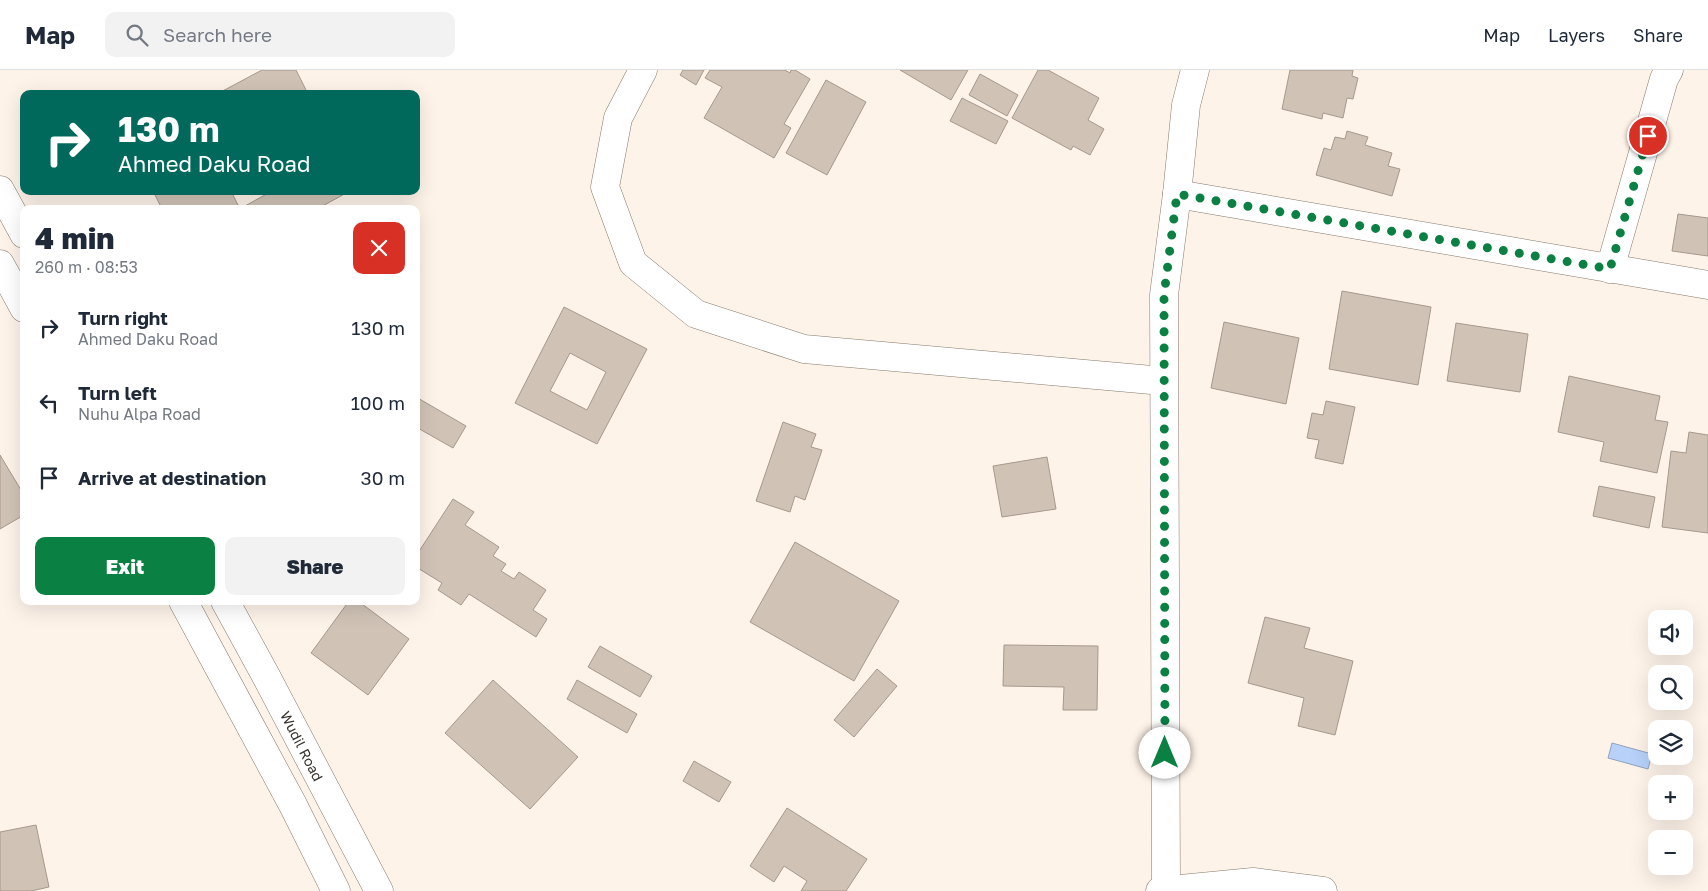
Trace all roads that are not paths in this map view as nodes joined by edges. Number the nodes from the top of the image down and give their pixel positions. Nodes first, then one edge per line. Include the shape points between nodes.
1 (643, 70) edge
2 (1195, 70) edge
3 (1668, 70) edge
4 (0, 190) edge
5 (1177, 194) junction
6 (20, 227) edge
7 (0, 264) edge
8 (1610, 269) junction
9 (1708, 285) edge
10 (20, 301) edge
11 (1163, 381) junction
12 (185, 605) edge
13 (227, 605) edge
14 (1163, 890) edge
15 (336, 891) edge
16 (378, 891) edge
17 (1324, 891) edge

1 - 11 street via 618,118 604,187 633,263 696,314 804,349
2 - 5 street via 1186,105
3 - 8 street
4 - 6 street
5 - 8 street
5 - 11 street via 1164,295
7 - 10 street
8 - 9 street
11 - 14 street
12 - 15 street
13 - 16 street, Wudil Road
14 - 17 street via 1253,882

